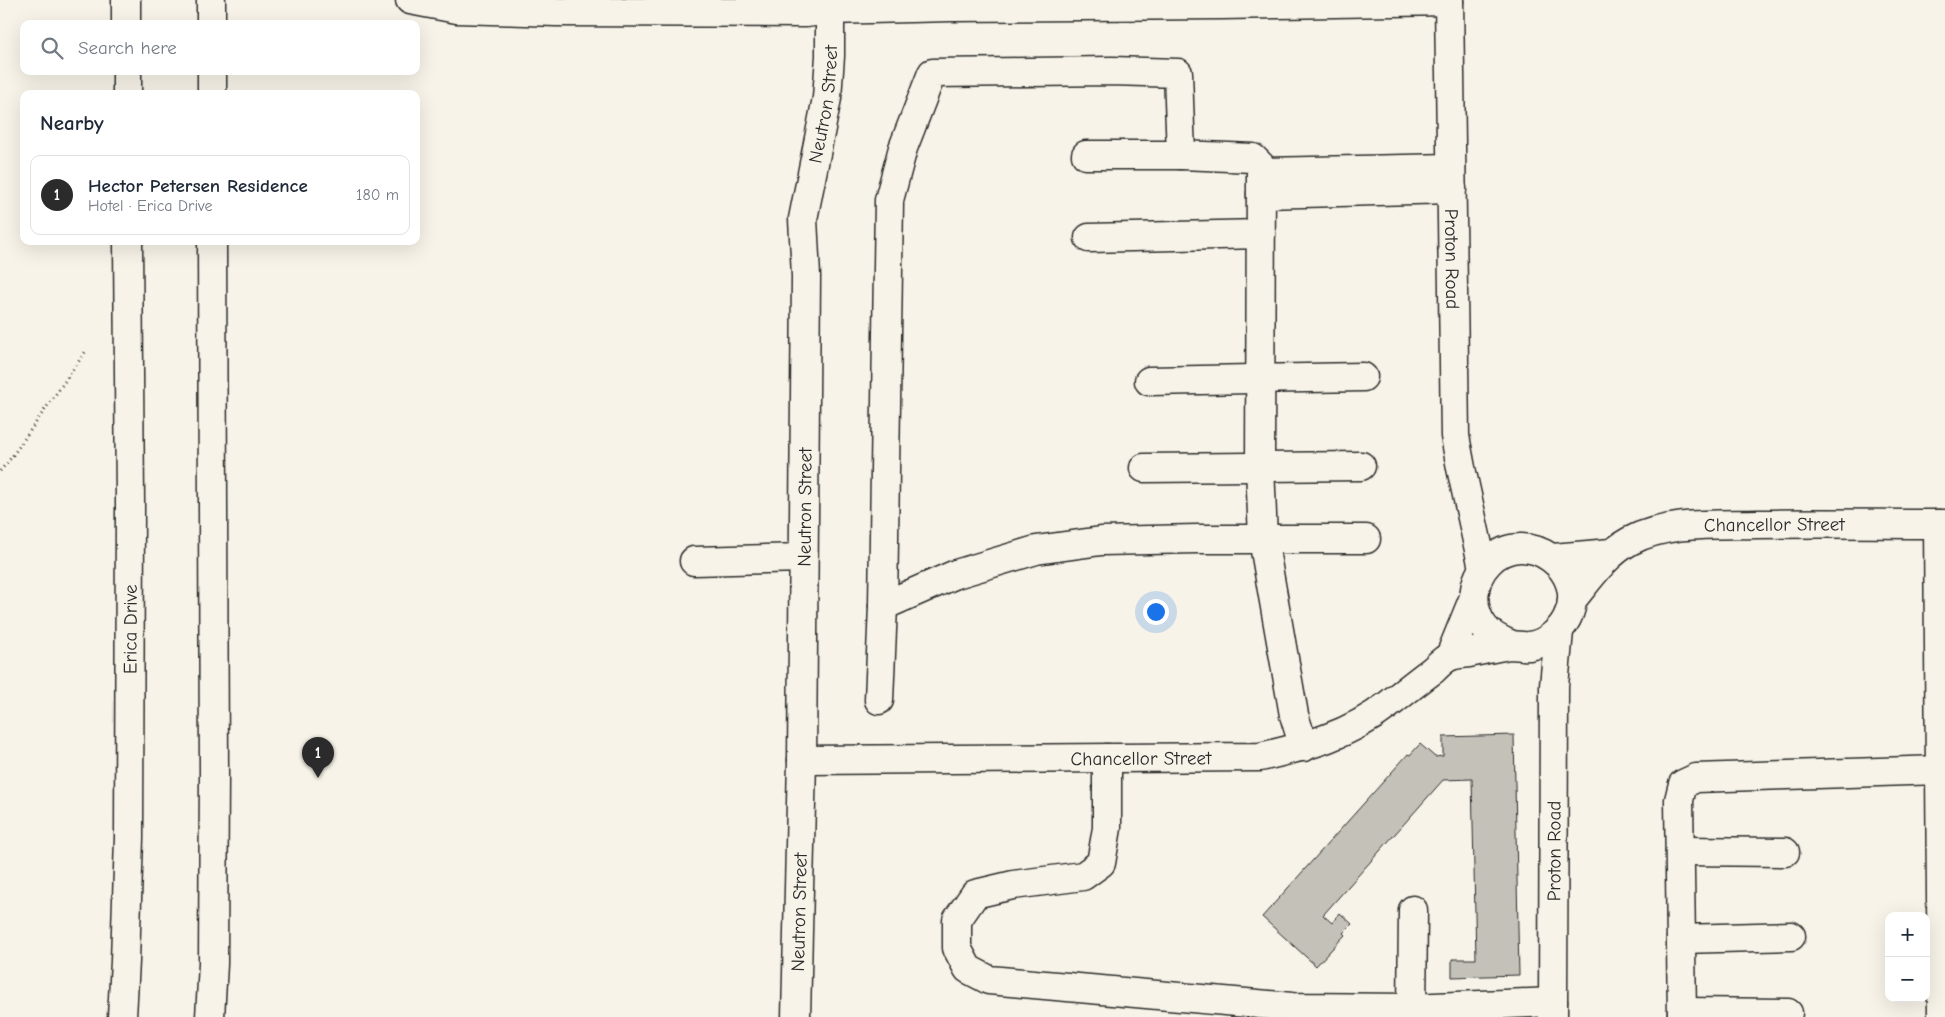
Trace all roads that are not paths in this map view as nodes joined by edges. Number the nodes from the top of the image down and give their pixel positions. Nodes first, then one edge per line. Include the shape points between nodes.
1 (126, 0) edge
2 (211, 0) edge
3 (410, 0) edge
4 (1449, 1) edge
5 (830, 5) edge
6 (126, 20) edge
7 (211, 20) edge
8 (126, 75) edge
9 (212, 75) edge
10 (127, 90) edge
11 (212, 90) edge
12 (1086, 155) dead end
13 (1181, 155) junction
14 (1452, 179) junction
15 (1261, 183) junction
16 (1261, 234) junction
17 (1089, 238) dead end
18 (128, 245) edge
19 (212, 245) edge
20 (1364, 377) dead end
21 (1259, 379) junction
22 (1149, 381) dead end
23 (1260, 466) junction
24 (1361, 466) dead end
25 (1144, 468) dead end
26 (1472, 517) junction
27 (1942, 524) edge
28 (1264, 538) junction
29 (1366, 539) dead end
30 (1524, 548) junction
31 (1611, 553) junction
32 (803, 558) junction
33 (1552, 558) junction
34 (694, 561) dead end
35 (1483, 568) junction
36 (1474, 597) junction
37 (1572, 600) junction
38 (883, 606) junction
39 (1558, 631) junction
40 (1521, 646) junction
41 (1450, 656) junction
42 (1554, 686) junction
43 (880, 700) dead end
44 (1304, 747) junction
45 (1107, 758) junction
46 (802, 760) junction
47 (1940, 770) junction
48 (1680, 851) junction
49 (1785, 852) dead end
50 (1412, 910) dead end
51 (1791, 936) dead end
52 (1681, 939) junction
53 (1553, 1010) edge
54 (1411, 1012) edge
55 (123, 1013) edge
56 (1788, 1013) dead end
57 (1682, 1015) edge
58 (210, 1017) edge
59 (796, 1017) edge
60 (1942, 1017) edge

1 - 6 street
2 - 7 street
3 - 5 street via 457,9 556,12 806,13
4 - 5 street
4 - 14 street, Proton Road
5 - 32 street, Neutron Street via 826,98 803,219 806,276
8 - 10 street
9 - 11 street
12 - 13 street
13 - 15 street via 1253,158 1261,166
13 - 38 street via 1178,73 932,73 903,148 889,200
14 - 15 street
14 - 26 street, Proton Road via 1455,436
15 - 16 street
16 - 17 street
16 - 21 street
18 - 55 street, Erica Drive via 129,838
19 - 58 street via 214,781
20 - 21 street
21 - 22 street
21 - 23 street
23 - 24 street
23 - 25 street
23 - 28 street
26 - 30 street
26 - 35 street, Proton Road
27 - 31 street, Chancellor Street via 1700,525 1652,531
27 - 47 street
28 - 29 street
28 - 38 street via 1101,541 1036,550 956,574
28 - 44 street via 1294,715
30 - 33 street via 1539,550
30 - 35 street via 1508,550
31 - 33 street, Chancellor Street
31 - 37 street, Chancellor Street
32 - 34 street
32 - 46 street, Neutron Street
33 - 37 street via 1564,569
35 - 36 street via 1476,582
36 - 40 street via 1476,612 1484,627 1497,638
36 - 41 street, Chancellor Street
37 - 39 street via 1568,617
38 - 43 street
39 - 40 street via 1545,641
39 - 42 street, Proton Road
40 - 41 street, Chancellor Street
40 - 42 street
41 - 44 street, Chancellor Street via 1386,706 1341,734
42 - 53 street, Proton Road
44 - 45 street, Chancellor Street via 1260,757
45 - 46 street, Chancellor Street
45 - 54 street via 1107,828 1101,863 1083,876 1013,885 975,894 957,920 956,948 968,968 989,980 1292,1007
46 - 59 street, Neutron Street
47 - 48 street via 1696,778 1683,784 1679,800
47 - 60 street
48 - 49 street
48 - 52 street
50 - 54 street
51 - 52 street
52 - 57 street
53 - 54 street
56 - 57 street

